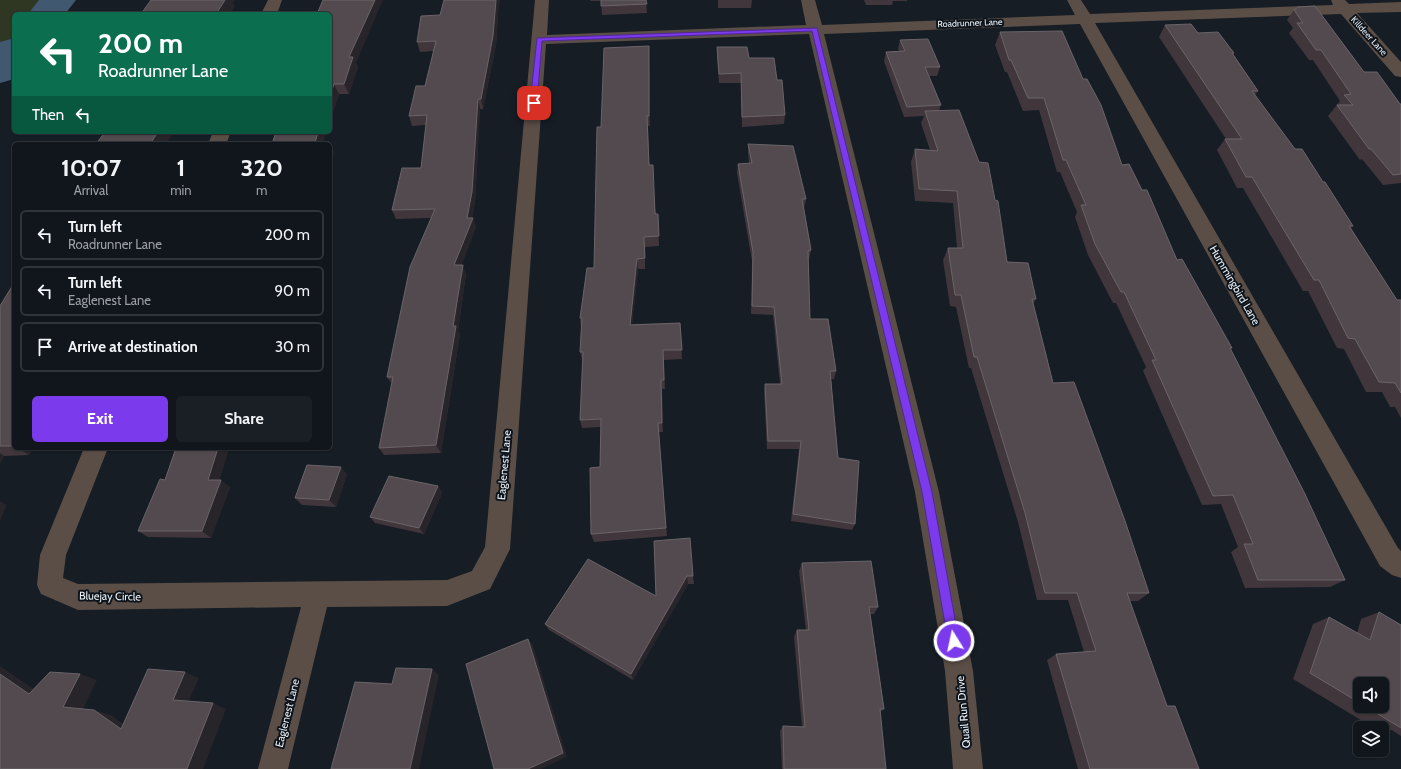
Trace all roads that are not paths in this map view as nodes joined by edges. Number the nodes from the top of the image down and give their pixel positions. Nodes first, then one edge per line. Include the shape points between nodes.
1 (275, 0) edge
2 (542, 0) edge
3 (808, 0) edge
4 (1074, 0) edge
5 (1341, 4) edge
6 (1401, 7) edge
7 (270, 12) edge
8 (1084, 18) junction
9 (815, 29) junction
10 (539, 40) junction
11 (1401, 72) edge
12 (95, 450) edge
13 (1401, 566) edge
14 (317, 594) junction
15 (273, 769) edge
16 (968, 769) edge

1 - 7 street
2 - 10 street, Eaglenest Lane
3 - 9 street, Quail Run Drive
4 - 8 street, Hummingbird Lane
5 - 6 street, Roadrunner Lane
5 - 8 street, Roadrunner Lane
5 - 11 street, Killdeer Lane
8 - 9 street, Roadrunner Lane
8 - 13 street, Hummingbird Lane via 1389,556
9 - 10 street, Roadrunner Lane
9 - 16 street, Quail Run Drive via 927,492 959,671
10 - 14 street, Eaglenest Lane via 497,549 480,580 447,593
12 - 14 street, Bluejay Circle via 53,555 50,585 78,597
14 - 15 street, Eaglenest Lane

